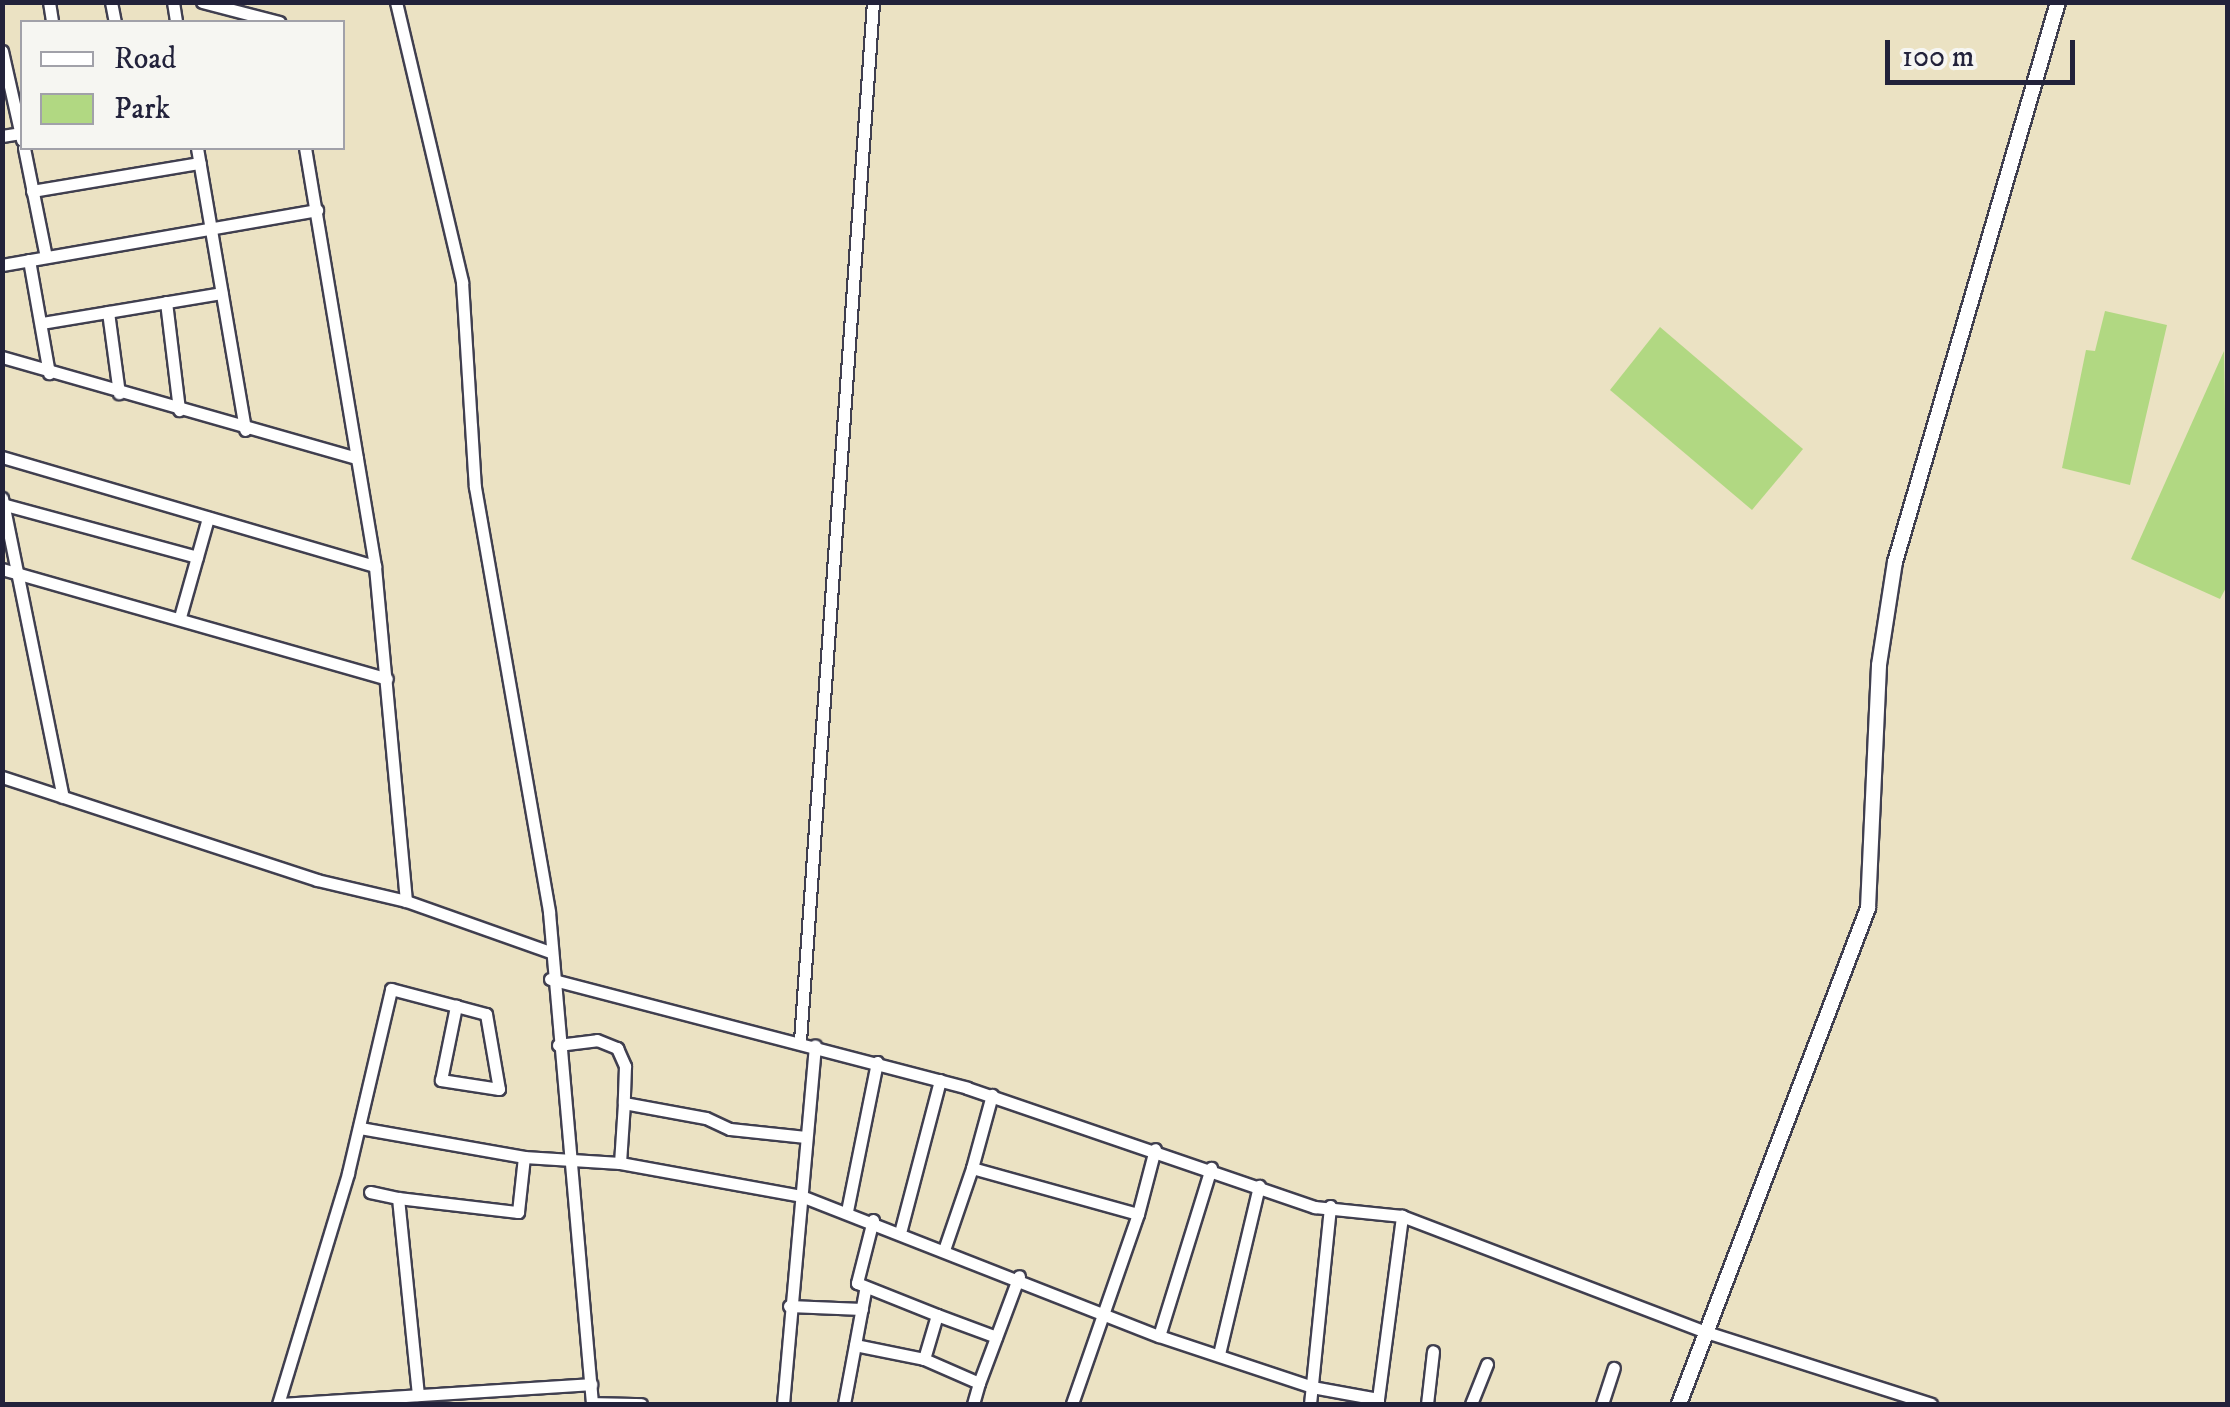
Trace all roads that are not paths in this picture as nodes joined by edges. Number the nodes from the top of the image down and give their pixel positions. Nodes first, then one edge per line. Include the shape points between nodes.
1 (202, 2) edge
2 (396, 2) edge
3 (873, 2) edge
4 (2058, 2) edge
5 (271, 20) edge
6 (2, 51) edge
7 (20, 127) edge
8 (24, 150) edge
9 (198, 150) edge
10 (306, 150) edge
11 (200, 162) junction
12 (32, 191) junction
13 (317, 210) junction
14 (212, 232) junction
15 (46, 257) junction
16 (29, 260) junction
17 (2, 264) edge
18 (222, 293) junction
19 (166, 302) junction
20 (108, 312) junction
21 (42, 323) junction
22 (2, 357) edge
23 (49, 372) junction
24 (118, 393) junction
25 (179, 410) junction
26 (246, 430) junction
27 (2, 457) edge
28 (356, 458) junction
29 (3, 502) edge
30 (208, 518) junction
31 (197, 557) junction
32 (375, 566) junction
33 (2, 568) edge
34 (19, 573) junction
35 (180, 618) junction
36 (387, 679) junction
37 (2, 777) edge
38 (64, 797) junction
39 (406, 902) junction
40 (550, 952) junction
41 (550, 979) junction
42 (456, 1006) junction
43 (800, 1041) junction
44 (558, 1045) junction
45 (815, 1045) junction
46 (877, 1062) junction
47 (940, 1080) junction
48 (992, 1096) junction
49 (624, 1103) junction
50 (360, 1128) junction
51 (806, 1137) junction
52 (1155, 1149) junction
53 (524, 1157) junction
54 (571, 1157) junction
55 (620, 1162) junction
56 (972, 1168) junction
57 (1211, 1168) junction
58 (1260, 1186) junction
59 (370, 1192) dead end
60 (801, 1196) junction
61 (398, 1198) junction
62 (1330, 1206) junction
63 (847, 1211) junction
64 (1138, 1214) junction
65 (1402, 1216) junction
66 (874, 1220) junction
67 (901, 1230) junction
68 (945, 1247) junction
69 (1018, 1276) junction
70 (865, 1291) junction
71 (789, 1306) junction
72 (862, 1310) junction
73 (1105, 1310) junction
74 (937, 1315) junction
75 (1708, 1333) junction
76 (1159, 1336) junction
77 (996, 1337) junction
78 (855, 1345) junction
79 (1433, 1351) dead end
80 (1219, 1354) junction
81 (924, 1359) junction
82 (1487, 1364) dead end
83 (1614, 1368) dead end
84 (979, 1383) junction
85 (591, 1384) junction
86 (1312, 1387) junction
87 (532, 1388) junction
88 (418, 1395) junction
89 (488, 1398) edge
90 (442, 1399) edge
91 (391, 1401) edge
92 (1378, 1402) edge
93 (339, 1403) edge
94 (280, 1404) edge
95 (534, 1404) edge
96 (592, 1404) edge
97 (641, 1404) edge
98 (783, 1404) edge
99 (844, 1404) edge
100 (973, 1404) edge
101 (1072, 1404) edge
102 (1310, 1404) edge
103 (1427, 1404) edge
104 (1471, 1404) edge
105 (1602, 1404) edge
106 (1679, 1404) edge
107 (1932, 1404) edge

1 - 5 street
2 - 40 street via 462,282 475,487 524,753
3 - 43 street
4 - 75 street via 1895,562 1879,665 1868,908
6 - 7 street
8 - 12 street
9 - 11 street
10 - 13 street
11 - 12 street
11 - 14 street
12 - 15 street
13 - 14 street
13 - 28 street
14 - 15 street
14 - 18 street
15 - 16 street
16 - 17 street
16 - 21 street
18 - 19 street
18 - 26 street
19 - 20 street
19 - 25 street
20 - 21 street
20 - 24 street
21 - 23 street
22 - 23 street
23 - 24 street
24 - 25 street
25 - 26 street
26 - 28 street
27 - 30 street
28 - 32 street
29 - 31 street
29 - 34 street
30 - 31 street
30 - 32 street
31 - 35 street
32 - 36 street
33 - 34 street
34 - 35 street
34 - 38 street
35 - 36 street
36 - 39 street
37 - 38 street
38 - 39 street via 317,880
39 - 40 street
40 - 41 street
41 - 43 street
41 - 44 street
42 - 42 street via 486,1014 499,1089 441,1080
42 - 50 street via 390,988
43 - 45 street
44 - 49 street via 597,1040 617,1048 625,1066
44 - 54 street
45 - 46 street
45 - 51 street
46 - 47 street
46 - 63 street
47 - 48 street
47 - 67 street
48 - 52 street
48 - 56 street
49 - 51 street via 730,1129
49 - 55 street
50 - 53 street
50 - 94 street
51 - 60 street
52 - 57 street
52 - 64 street
53 - 54 street
53 - 61 street via 518,1212
54 - 55 street
54 - 85 street
55 - 60 street
56 - 64 street
56 - 68 street
57 - 58 street
57 - 76 street
58 - 62 street
58 - 80 street
59 - 61 street
60 - 63 street
60 - 71 street
61 - 88 street
62 - 65 street
62 - 86 street
63 - 66 street
64 - 73 street
65 - 75 street
65 - 92 street
66 - 67 street
66 - 70 street via 857,1278
67 - 68 street
68 - 69 street
69 - 73 street
69 - 77 street
70 - 72 street
70 - 74 street
71 - 72 street
71 - 98 street
72 - 78 street
73 - 76 street
73 - 101 street
74 - 77 street
74 - 81 street
75 - 106 street
75 - 107 street
76 - 80 street
77 - 84 street
78 - 81 street
78 - 99 street
79 - 103 street
80 - 86 street
81 - 84 street
82 - 104 street
83 - 105 street
84 - 100 street
85 - 87 street
85 - 96 street
86 - 92 street
86 - 102 street
87 - 89 street
87 - 95 street
88 - 90 street
88 - 91 street
89 - 90 street
91 - 93 street
93 - 94 street
96 - 97 street

